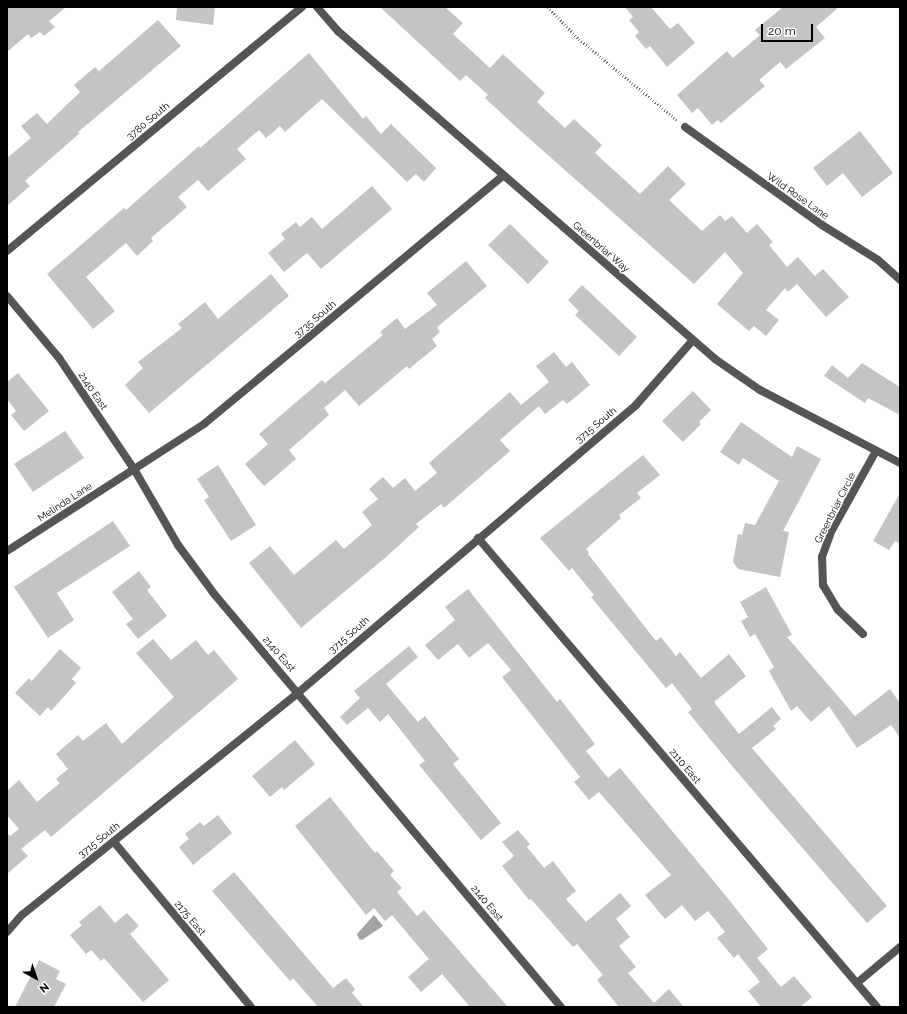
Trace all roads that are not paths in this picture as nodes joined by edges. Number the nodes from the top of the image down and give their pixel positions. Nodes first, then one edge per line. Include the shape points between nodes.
1 (302, 7) edge
2 (317, 7) edge
3 (685, 127) road end
4 (502, 176) junction
5 (7, 251) edge
6 (900, 280) edge
7 (7, 296) edge
8 (693, 340) junction
9 (876, 450) junction
10 (900, 463) edge
11 (134, 469) junction
12 (478, 538) junction
13 (7, 551) edge
14 (863, 634) dead end
15 (299, 692) junction
16 (114, 842) junction
17 (7, 932) edge
18 (900, 947) edge
19 (857, 983) junction
20 (251, 1007) edge
21 (561, 1007) edge
22 (877, 1007) edge

1 - 5 street, 3780 South
2 - 4 street, Greenbriar Way via 339,32
3 - 6 street, Wild Rose Lane via 822,225 861,248
4 - 8 street, Greenbriar Way
4 - 11 street, 3735 South via 204,424
7 - 11 street, 2140 East via 59,358
8 - 9 street, Greenbriar Way via 760,390
8 - 12 street, 3715 South via 636,405
9 - 10 street, Greenbriar Way
9 - 14 street, Greenbriar Circle via 832,530 822,557 823,585 838,610
11 - 13 street, Melinda Lane
11 - 15 street, 2140 East via 178,545 215,595
12 - 15 street, 3715 South
12 - 19 street, 2110 East
15 - 16 street, 3715 South
15 - 21 street, 2140 East
16 - 17 street, 3715 South via 22,915
16 - 20 street, 2175 East
18 - 19 street
19 - 22 street, 2110 East

